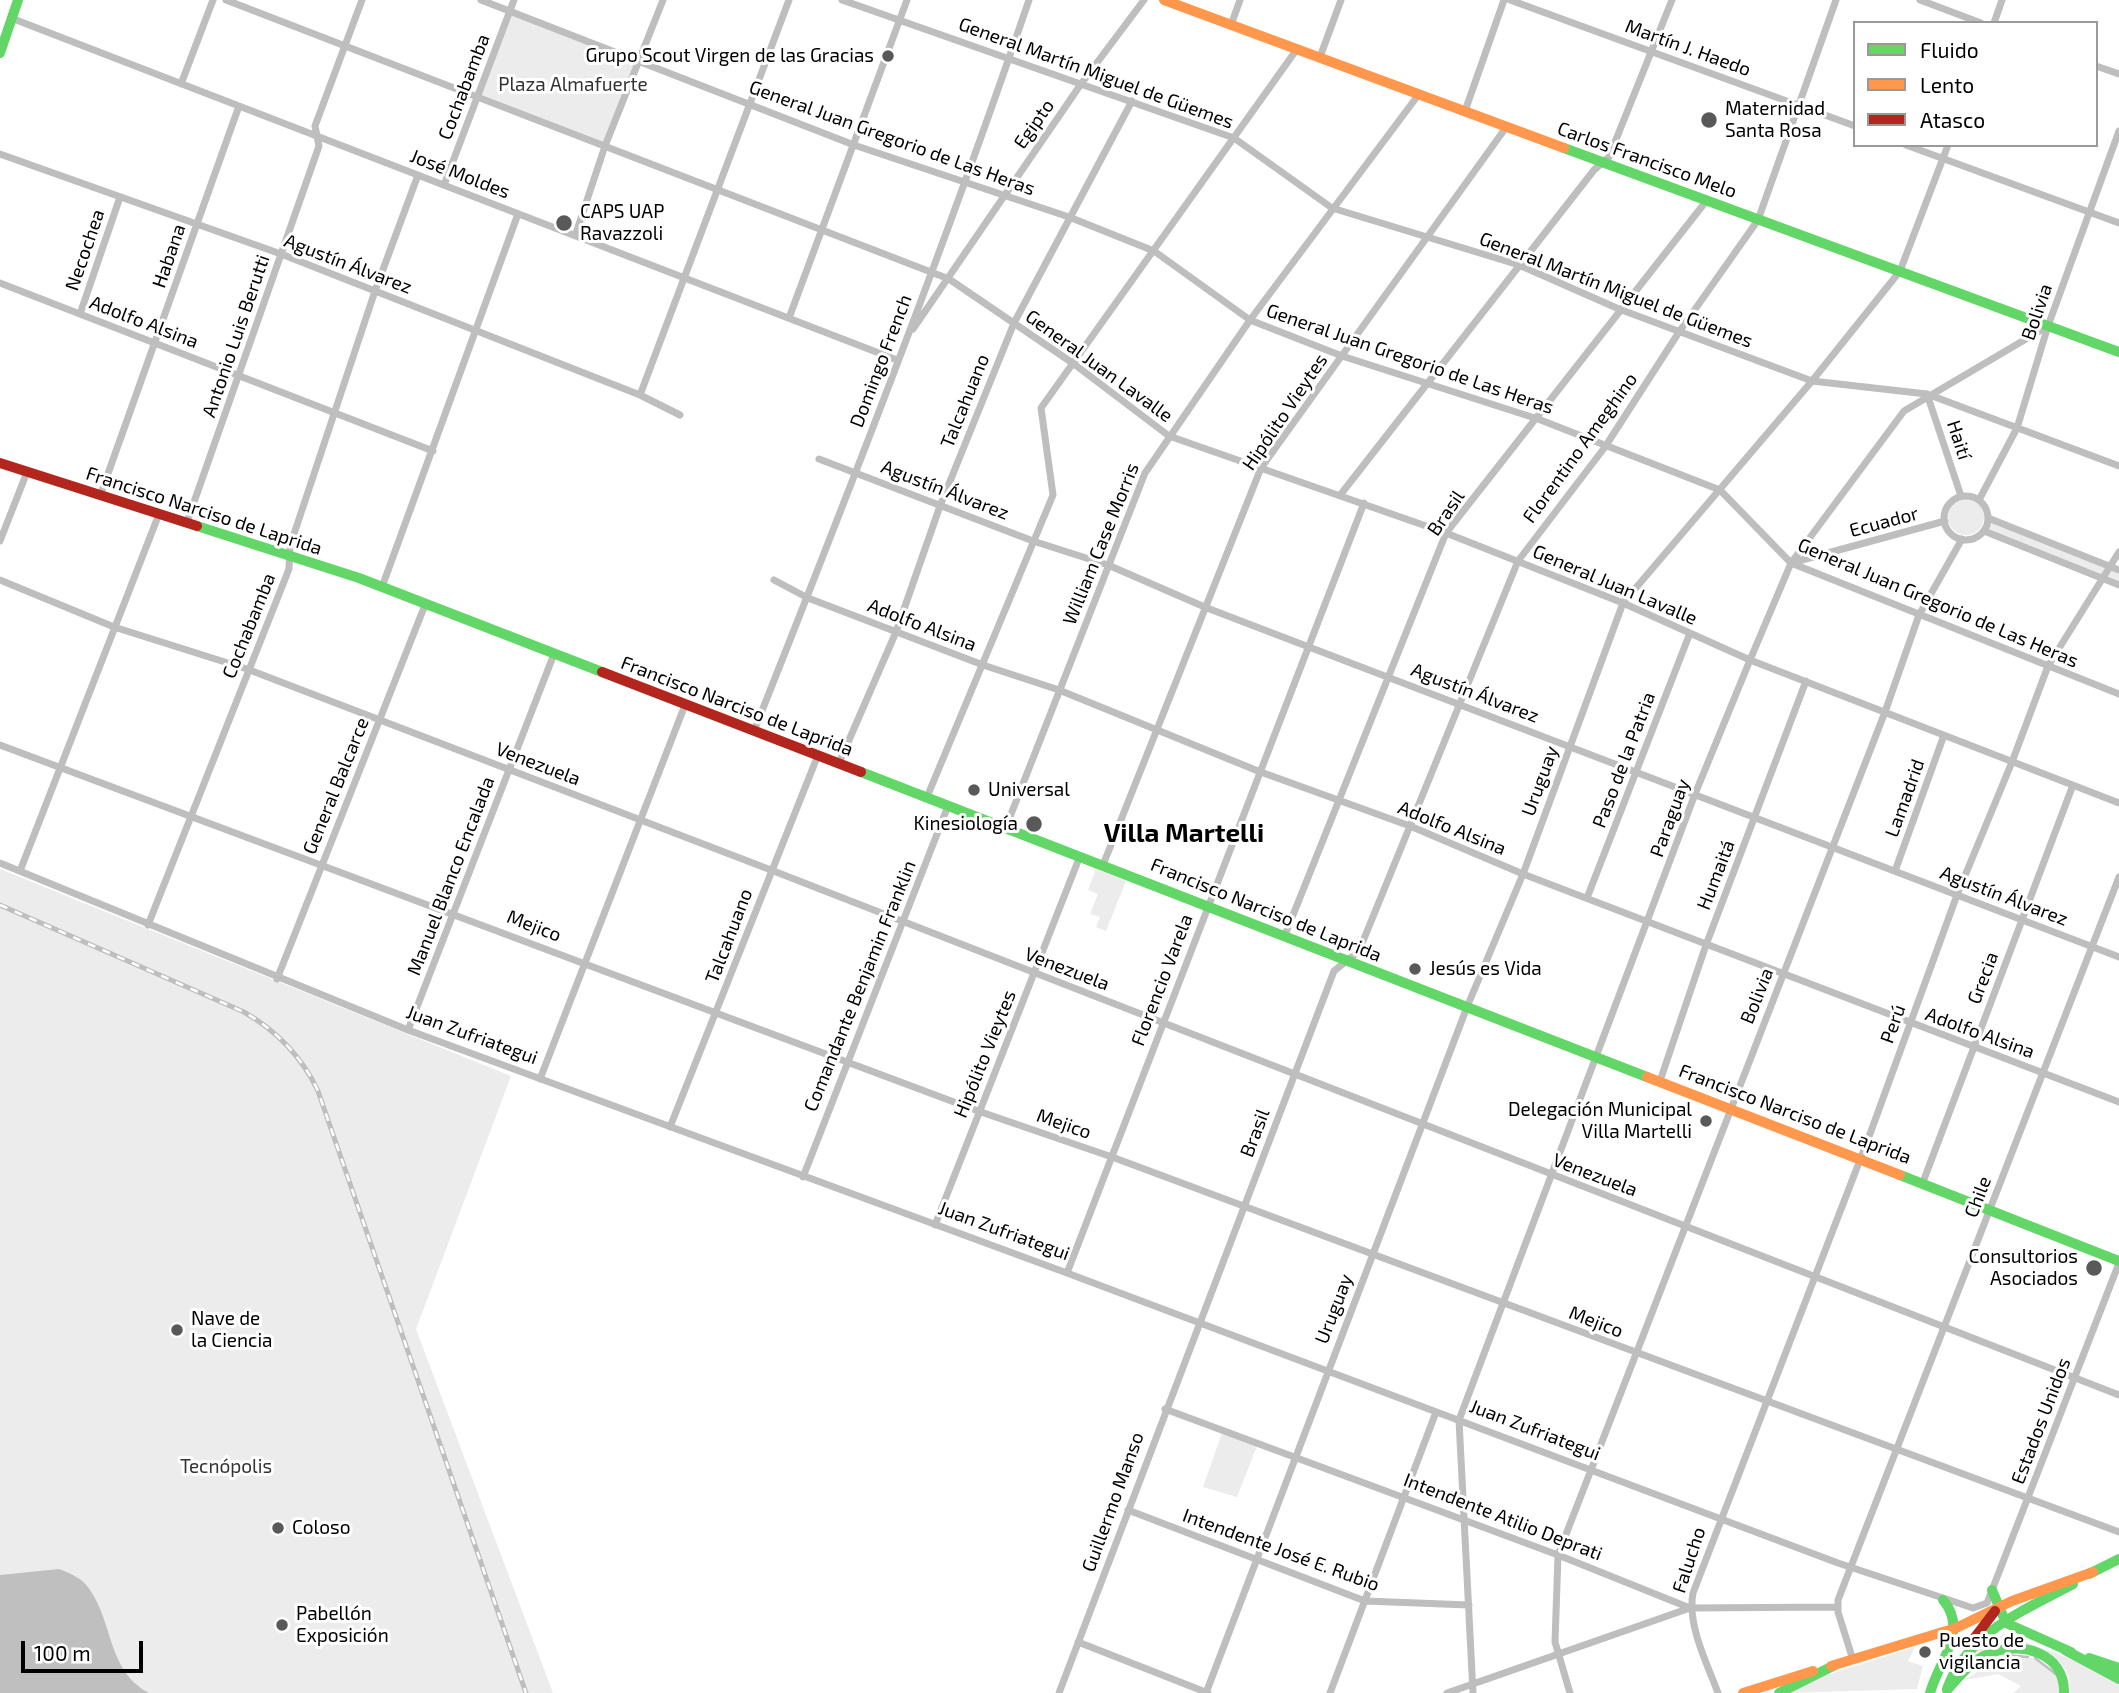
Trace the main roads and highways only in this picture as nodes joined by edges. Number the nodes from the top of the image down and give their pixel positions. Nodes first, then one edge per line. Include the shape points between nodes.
1 (18, 0) edge
2 (1164, 0) edge
3 (0, 53) edge
4 (2119, 352) edge
5 (0, 463) edge
6 (2119, 1262) edge
7 (2119, 1559) edge
8 (2093, 1572) junction
9 (1992, 1590) road end
10 (1943, 1600) road end
11 (1997, 1608) junction
12 (2006, 1623) junction
13 (1983, 1626) junction
14 (1956, 1628) junction
15 (2065, 1650) junction
16 (1965, 1651) junction
17 (1835, 1665) junction
18 (2119, 1668) edge
19 (2119, 1679) edge
20 (1946, 1692) edge
21 (1743, 1693) edge
22 (1779, 1693) edge
23 (1930, 1693) edge
24 (2064, 1693) edge

1 - 3 main road
2 - 4 main road, Carlos Francisco Melo
5 - 6 main road, Francisco Narciso de Laprida via 383,587 1923,1182
7 - 8 main road
8 - 11 main road
8 - 12 main road
9 - 11 main road
10 - 14 main road via 1955,1613
11 - 12 main road
11 - 13 main road
11 - 14 main road
12 - 13 main road
12 - 15 main road
12 - 16 main road
13 - 14 main road
13 - 16 main road
14 - 17 main road
14 - 23 main road
15 - 18 main road
15 - 19 main road
16 - 20 main road via 1953,1668
17 - 21 main road
17 - 22 main road
20 - 24 main road via 1984,1657 2017,1648 2055,1662 2064,1676

